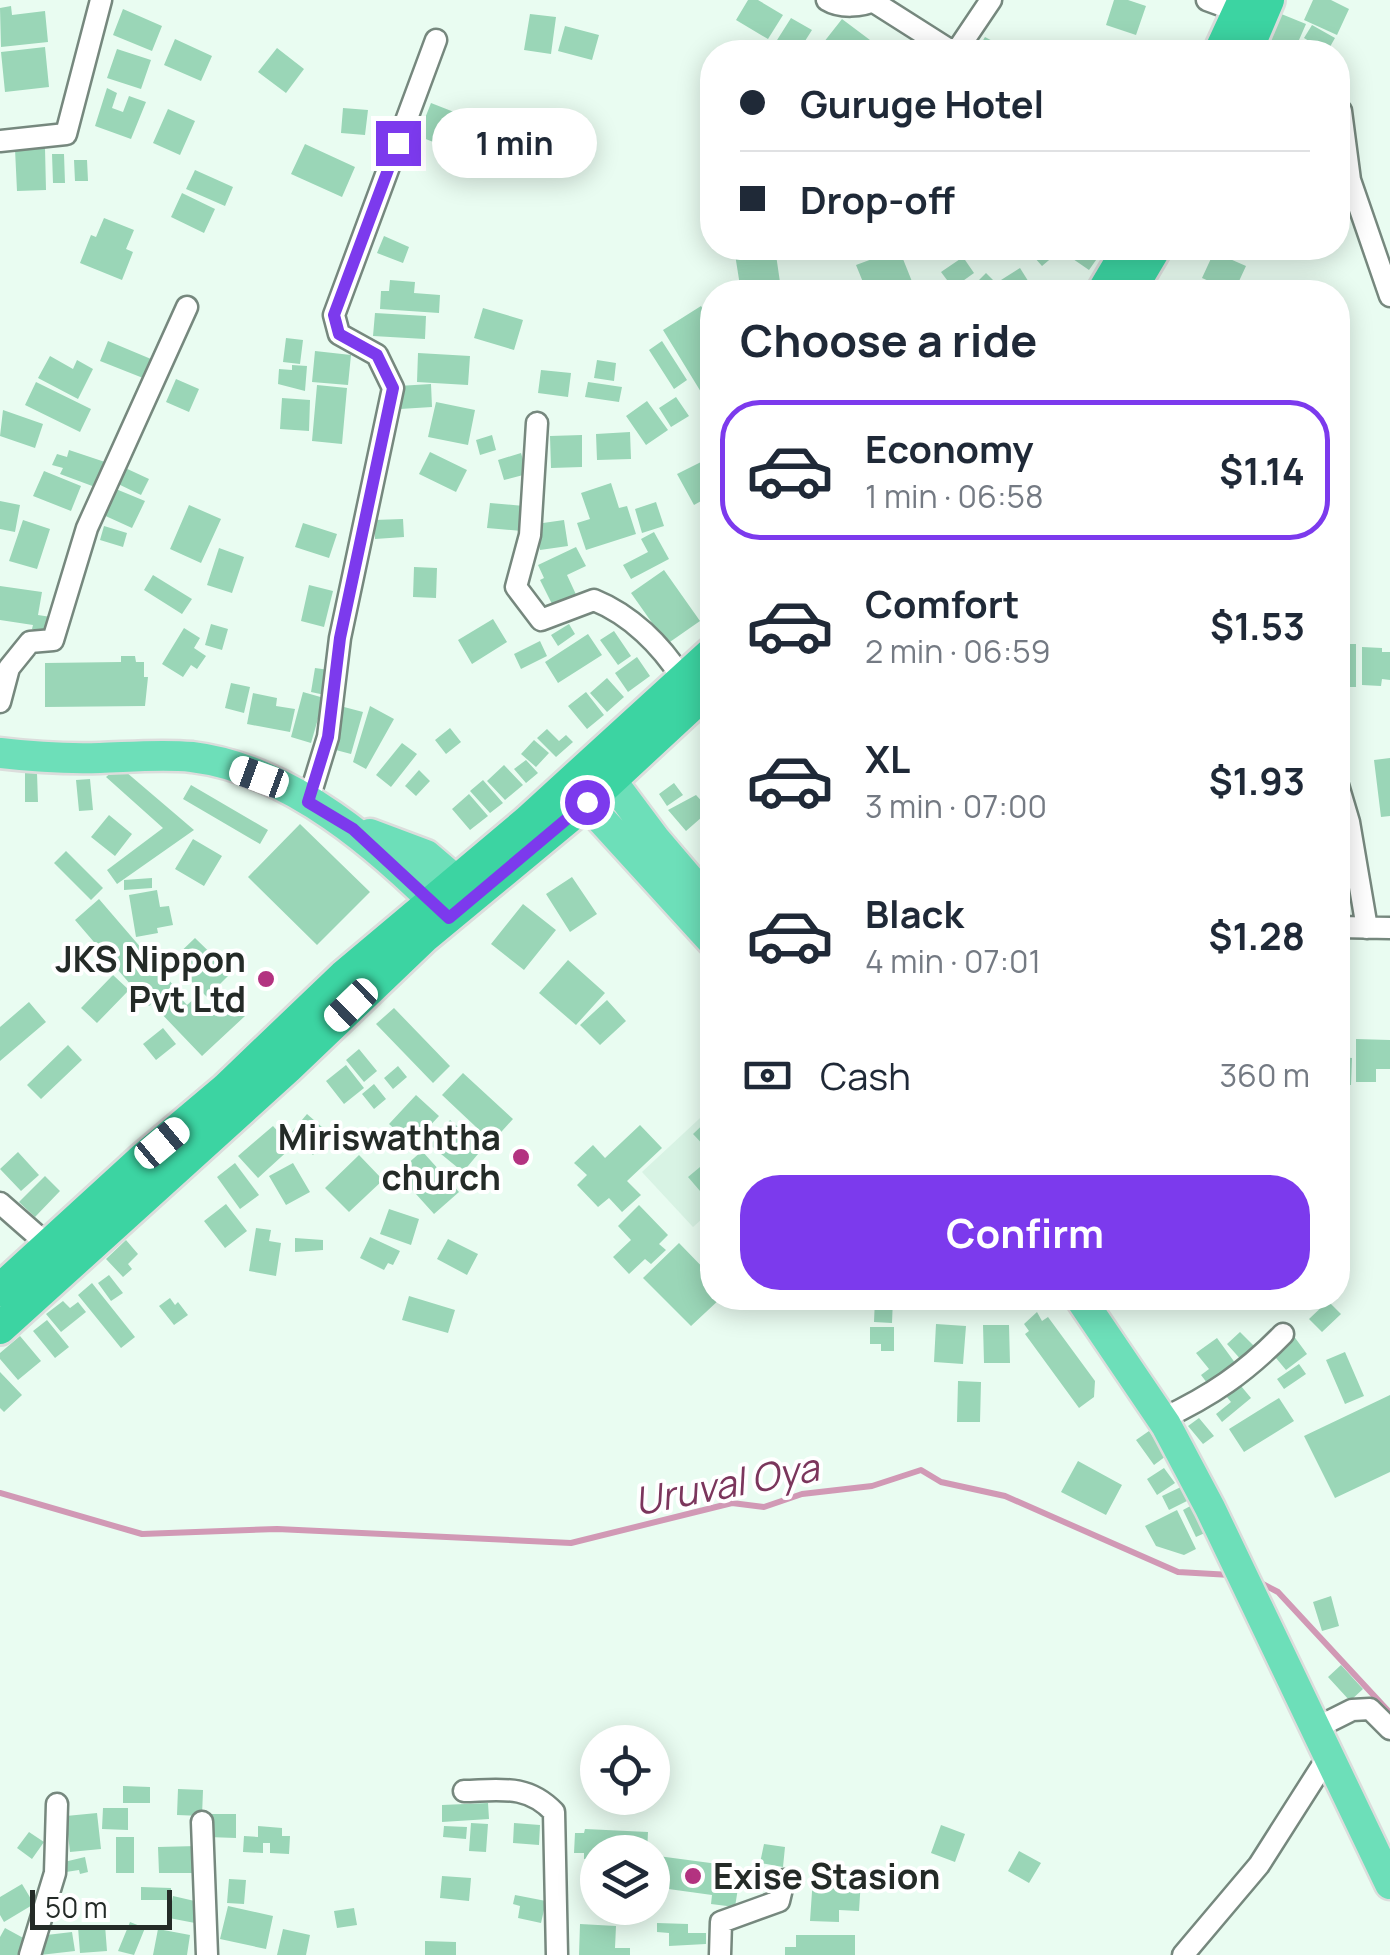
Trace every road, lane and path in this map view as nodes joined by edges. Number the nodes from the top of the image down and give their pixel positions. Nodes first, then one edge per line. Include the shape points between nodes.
1 (101, 0) edge
2 (827, 0) edge
3 (991, 0) edge
4 (1207, 0) edge
5 (874, 1) edge
6 (1253, 8) edge
7 (436, 40) dead end
8 (934, 40) edge
9 (964, 40) edge
10 (1229, 40) edge
11 (1248, 40) edge
12 (0, 141) edge
13 (1350, 180) edge
14 (1390, 296) edge
15 (187, 307) dead end
16 (536, 423) dead end
17 (697, 682) edge
18 (0, 702) edge
19 (0, 753) edge
20 (591, 781) junction
21 (308, 802) junction
22 (1350, 828) edge
23 (353, 829) junction
24 (466, 888) junction
25 (700, 892) edge
26 (440, 909) junction
27 (700, 924) edge
28 (1350, 927) edge
29 (1367, 928) junction
30 (1390, 928) edge
31 (0, 1203) edge
32 (49, 1246) junction
33 (0, 1290) edge
34 (1088, 1310) edge
35 (0, 1327) edge
36 (1282, 1334) dead end
37 (1162, 1419) junction
38 (1390, 1730) edge
39 (1323, 1741) junction
40 (464, 1791) dead end
41 (56, 1804) dead end
42 (202, 1822) dead end
43 (784, 1880) dead end
44 (1390, 1884) edge
45 (30, 1955) edge
46 (207, 1955) edge
47 (557, 1955) edge
48 (720, 1955) edge
49 (1183, 1955) edge

1 - 12 street via 66,134
2 - 5 street
3 - 9 street
4 - 6 street
5 - 8 street
6 - 10 highway
6 - 11 highway
7 - 21 street via 334,315 339,334 377,355 393,388 340,638 328,737
13 - 14 street
15 - 18 street via 86,528 54,640 30,642 10,668
16 - 17 street via 530,534 516,587 541,620 594,600 614,608
17 - 20 highway
19 - 21 main road via 204,759
20 - 24 highway
20 - 25 main road
20 - 27 main road
21 - 23 main road
22 - 29 street
23 - 24 main road via 426,856
23 - 26 main road
24 - 26 highway
26 - 32 highway via 364,958
26 - 35 highway via 424,937 287,1068
28 - 29 street
29 - 30 street
31 - 32 street
32 - 33 highway
34 - 37 main road
36 - 37 street via 1250,1368
37 - 39 main road
38 - 39 street via 1370,1709 1352,1710
39 - 44 main road
39 - 49 street via 1259,1865
40 - 47 street via 518,1790 540,1797 554,1812
41 - 45 street via 55,1873
42 - 46 street
43 - 48 street via 780,1901 721,1922

